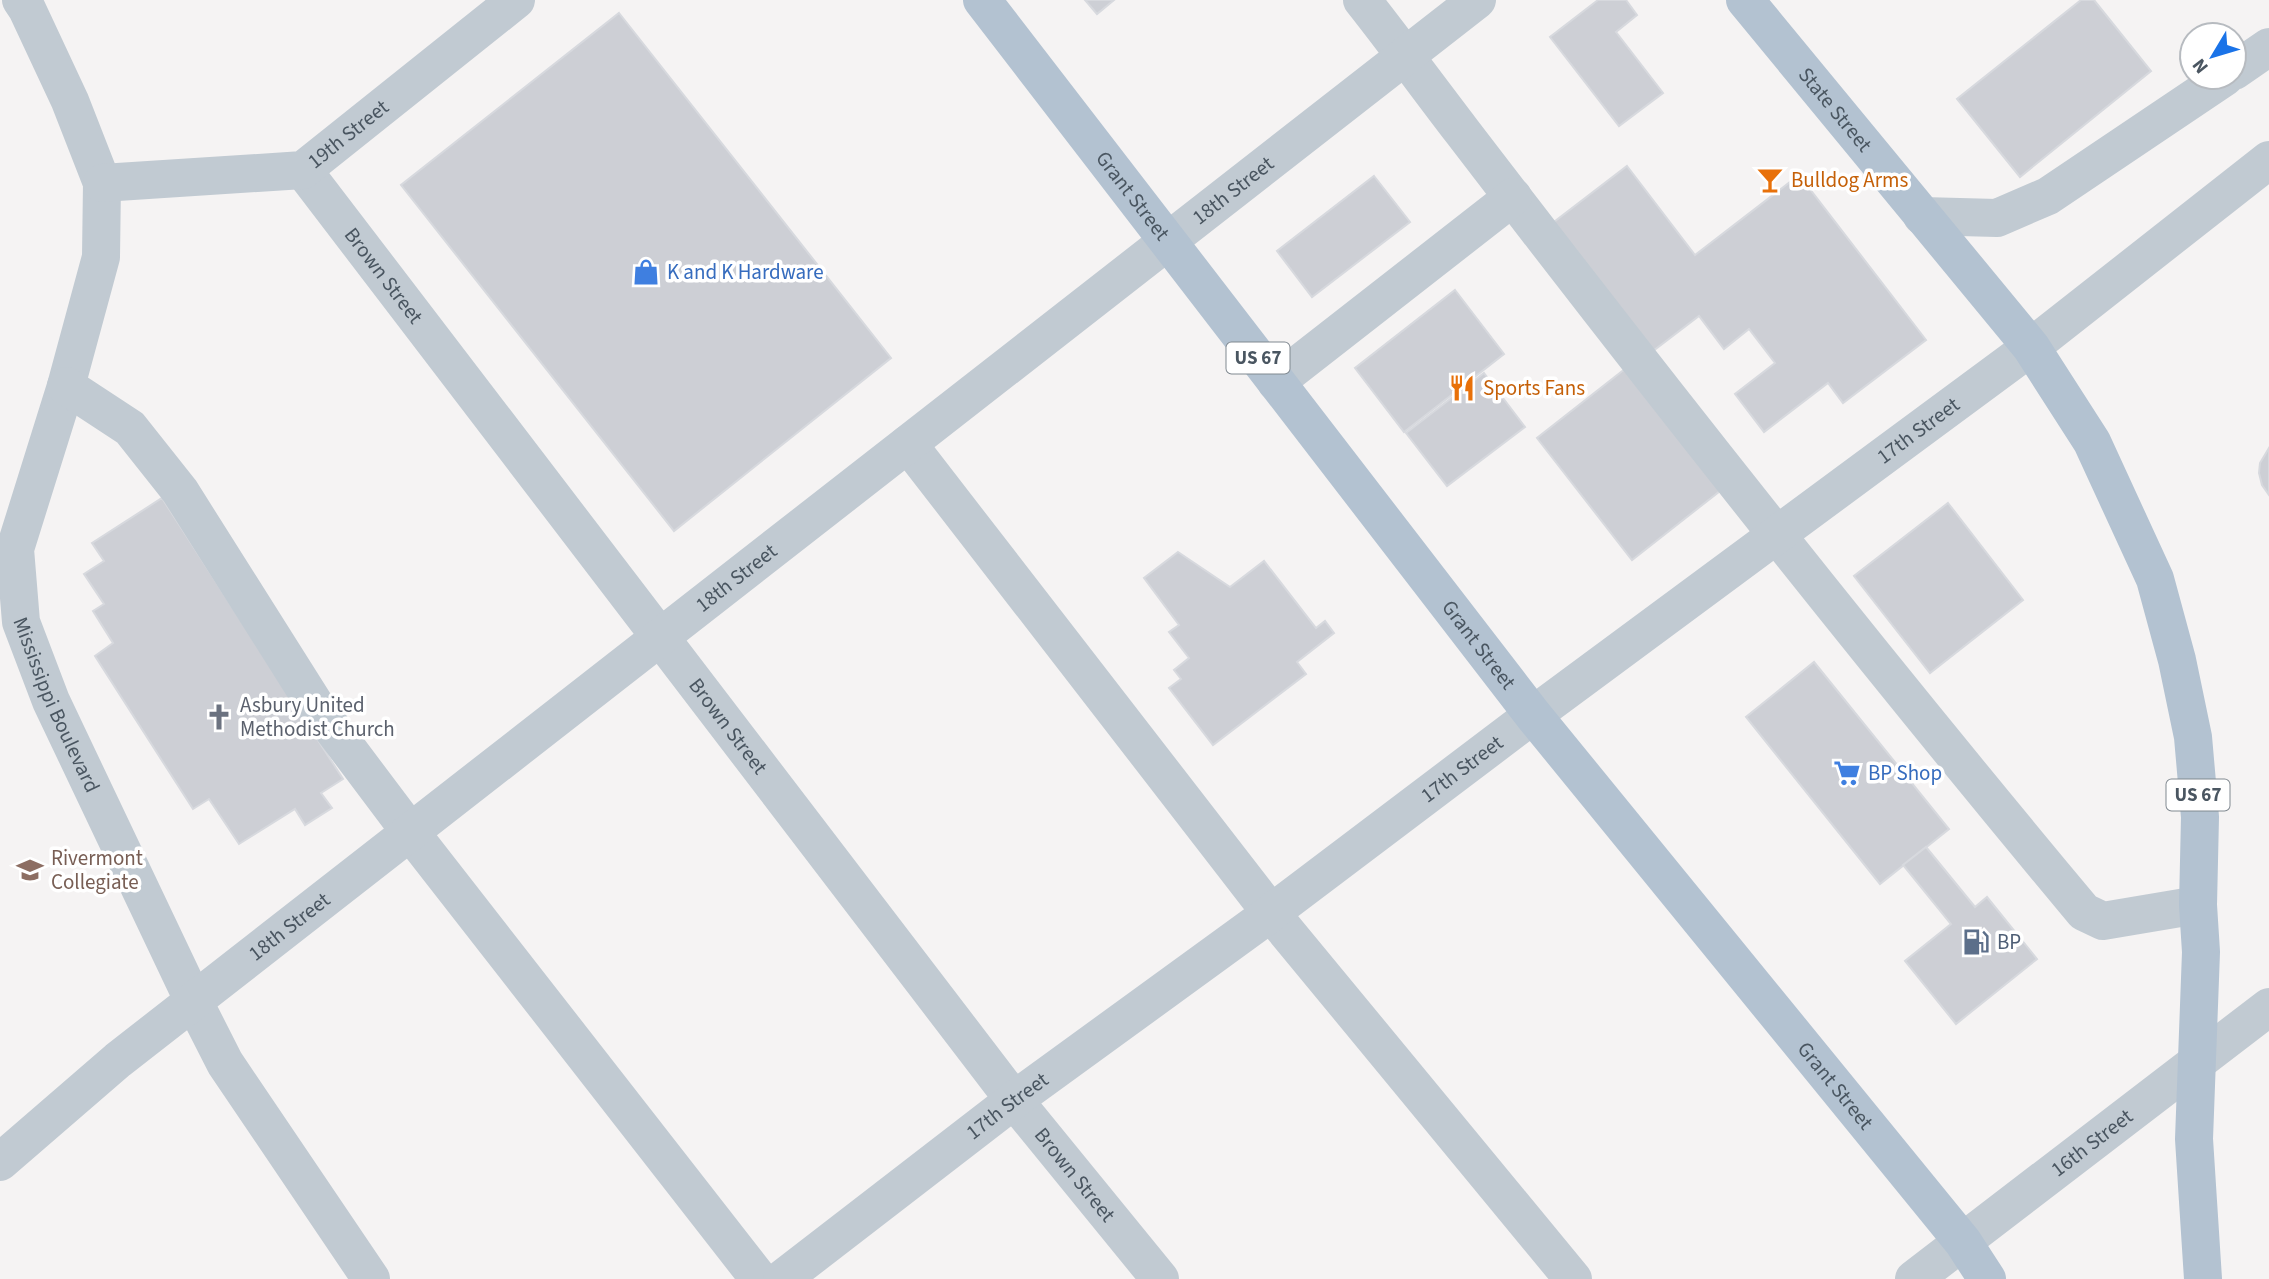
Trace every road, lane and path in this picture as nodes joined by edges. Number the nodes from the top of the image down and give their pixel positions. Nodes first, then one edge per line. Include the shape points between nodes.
1 (516, 0) edge
2 (982, 0) edge
3 (1362, 0) edge
4 (1477, 0) edge
5 (1745, 0) edge
6 (29, 3) edge
7 (2269, 47) edge
8 (1406, 56) junction
9 (2248, 61) edge
10 (2204, 91) edge
11 (2269, 160) edge
12 (303, 170) junction
13 (102, 183) junction
14 (1513, 197) junction
15 (1923, 216) junction
16 (1168, 241) junction
17 (2031, 347) junction
18 (1276, 382) junction
19 (66, 386) junction
20 (908, 444) junction
21 (1777, 535) junction
22 (8, 550) edge
23 (661, 638) junction
24 (1533, 715) junction
25 (411, 833) junction
26 (2198, 905) junction
27 (1271, 913) junction
28 (194, 1002) junction
29 (2269, 1007) edge
30 (2195, 1063) junction
31 (1014, 1100) junction
32 (0, 1162) edge
33 (1963, 1242) junction
34 (371, 1279) edge
35 (759, 1279) edge
36 (782, 1279) edge
37 (1160, 1279) edge
38 (1573, 1279) edge
39 (1914, 1279) edge
40 (1987, 1279) edge
41 (2203, 1279) edge

1 - 12 street, 19th Street
2 - 16 main road, Grant Street / US 67
3 - 8 street
4 - 8 street, 18th Street
5 - 15 main road, State Street / US 67
6 - 13 street, Mississippi Boulevard
7 - 9 street
8 - 14 street
8 - 16 street, 18th Street
10 - 15 street via 2049,196 1997,218
11 - 17 street, 17th Street
12 - 13 street, 19th Street
12 - 23 street, Brown Street
13 - 19 street, Mississippi Boulevard via 101,257
14 - 18 street
14 - 21 street
15 - 17 main road, State Street / US 67
16 - 18 main road, Grant Street / US 67
16 - 20 street, 18th Street
17 - 21 street, 17th Street
17 - 26 main road, US 67 via 2092,442 2155,579 2193,737 2200,817
18 - 24 main road, Grant Street / US 67
19 - 22 street, Mississippi Boulevard
19 - 25 street via 130,428 171,480 317,708
20 - 23 street, 18th Street
20 - 27 street
21 - 24 street, 17th Street
21 - 26 street via 2084,912 2103,921
22 - 28 street, Mississippi Boulevard via 21,622 51,701
23 - 25 street, 18th Street
23 - 31 street, Brown Street
24 - 27 street, 17th Street
24 - 33 main road, Grant Street / US 67
25 - 28 street, 18th Street
25 - 35 street
26 - 30 main road, US 67 via 2201,952
27 - 31 street, 17th Street
27 - 38 street
28 - 32 street, 18th Street via 118,1060
28 - 34 street, Mississippi Boulevard via 225,1063
29 - 30 street, 16th Street
30 - 33 street, 16th Street
30 - 41 main road, US 67 via 2194,1139
31 - 36 street, 17th Street
31 - 37 street, Brown Street
33 - 39 street, 16th Street
33 - 40 main road, Grant Street / US 67

